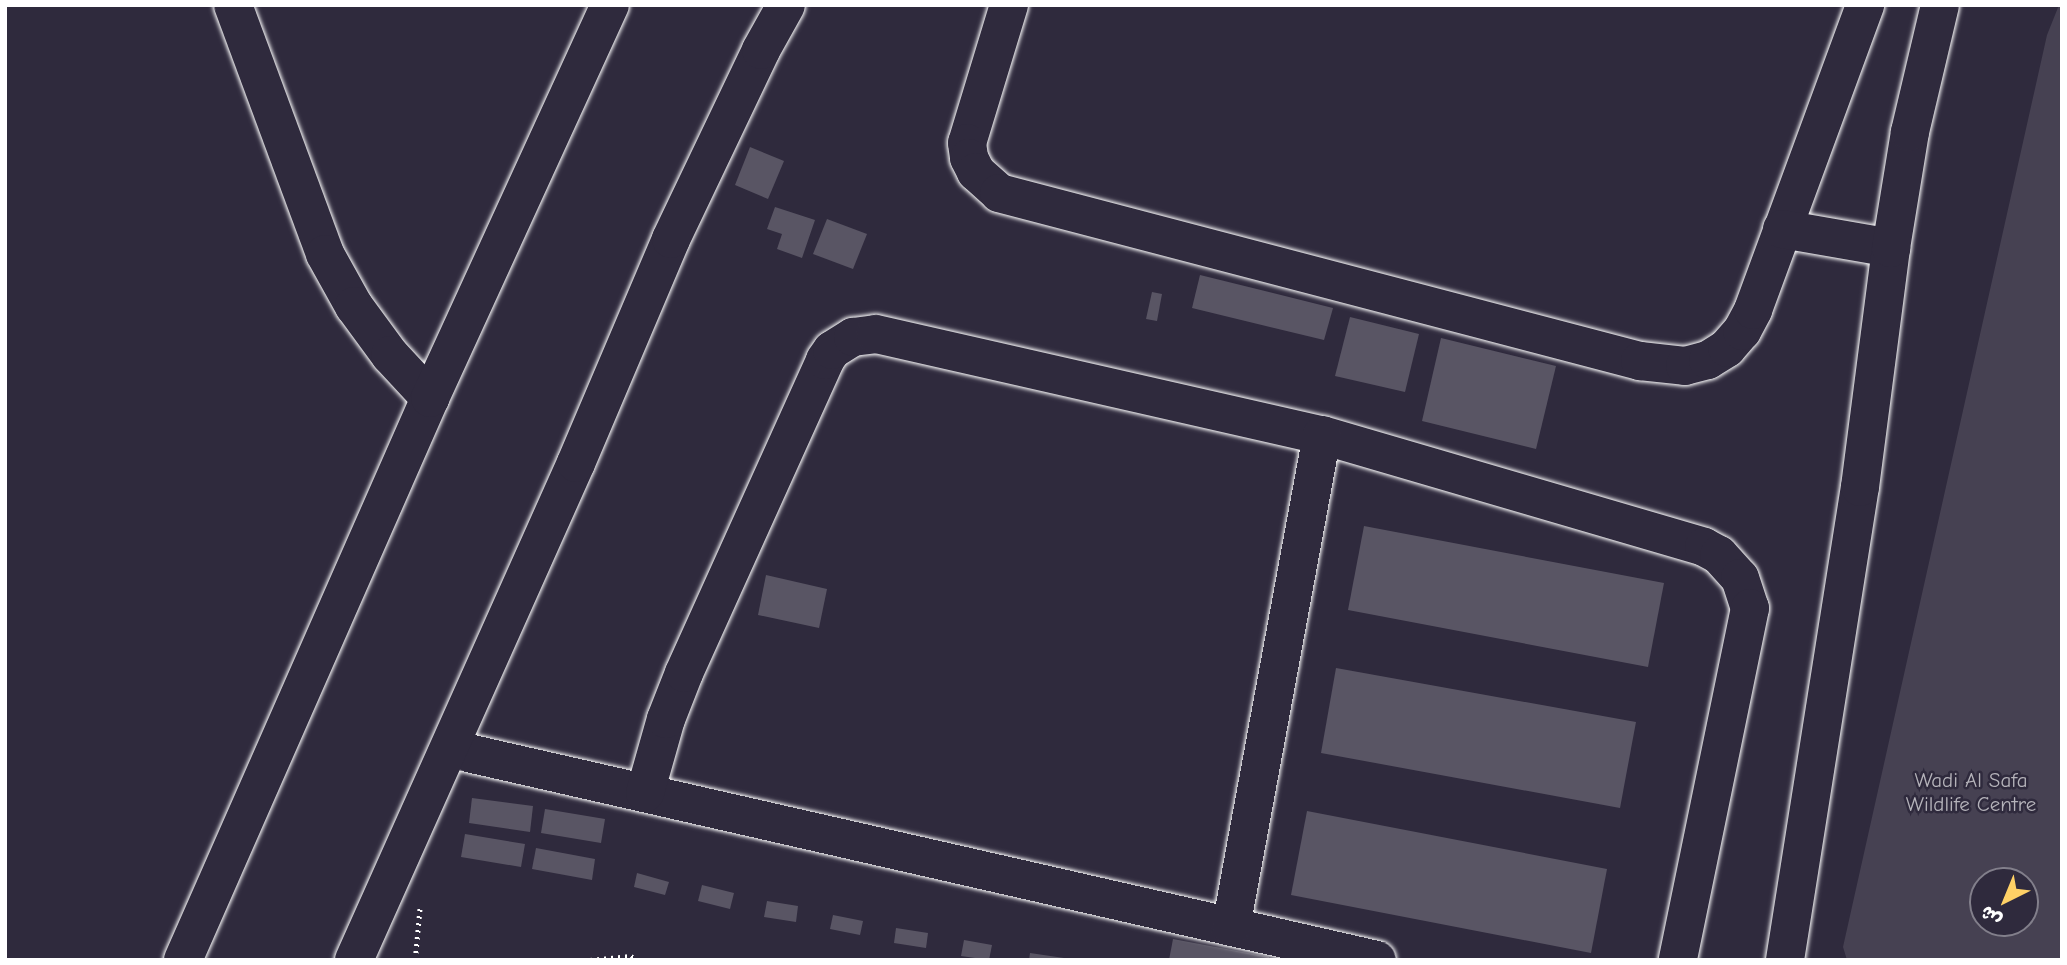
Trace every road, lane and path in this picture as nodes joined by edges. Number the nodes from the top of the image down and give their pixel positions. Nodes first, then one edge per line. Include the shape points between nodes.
1 (233, 5) edge
2 (611, 5) edge
3 (786, 5) edge
4 (1009, 5) edge
5 (1865, 5) edge
6 (1940, 5) edge
7 (1782, 229) junction
8 (1891, 248) junction
9 (430, 398) junction
10 (1322, 435) junction
11 (468, 753) dead end
12 (645, 793) junction
13 (1231, 927) junction
14 (183, 960) edge
15 (354, 960) edge
16 (590, 960) edge
17 (637, 960) edge
18 (1377, 960) edge
19 (1678, 960) edge
20 (1785, 960) edge

1 - 9 street via 326,254 354,306
2 - 9 street
3 - 15 street via 671,239
4 - 7 street via 967,143 976,172 999,193 1663,366 1707,360 1727,348 1742,331
5 - 7 street
6 - 8 street via 1910,132
7 - 8 street
8 - 20 street via 1860,487
9 - 14 street
10 - 12 street via 876,334 853,337 825,360 684,673
10 - 13 street
10 - 19 street via 1704,547 1719,555 1740,578 1750,608
11 - 12 street
12 - 13 street
13 - 18 street
16 - 17 path via 631,956

